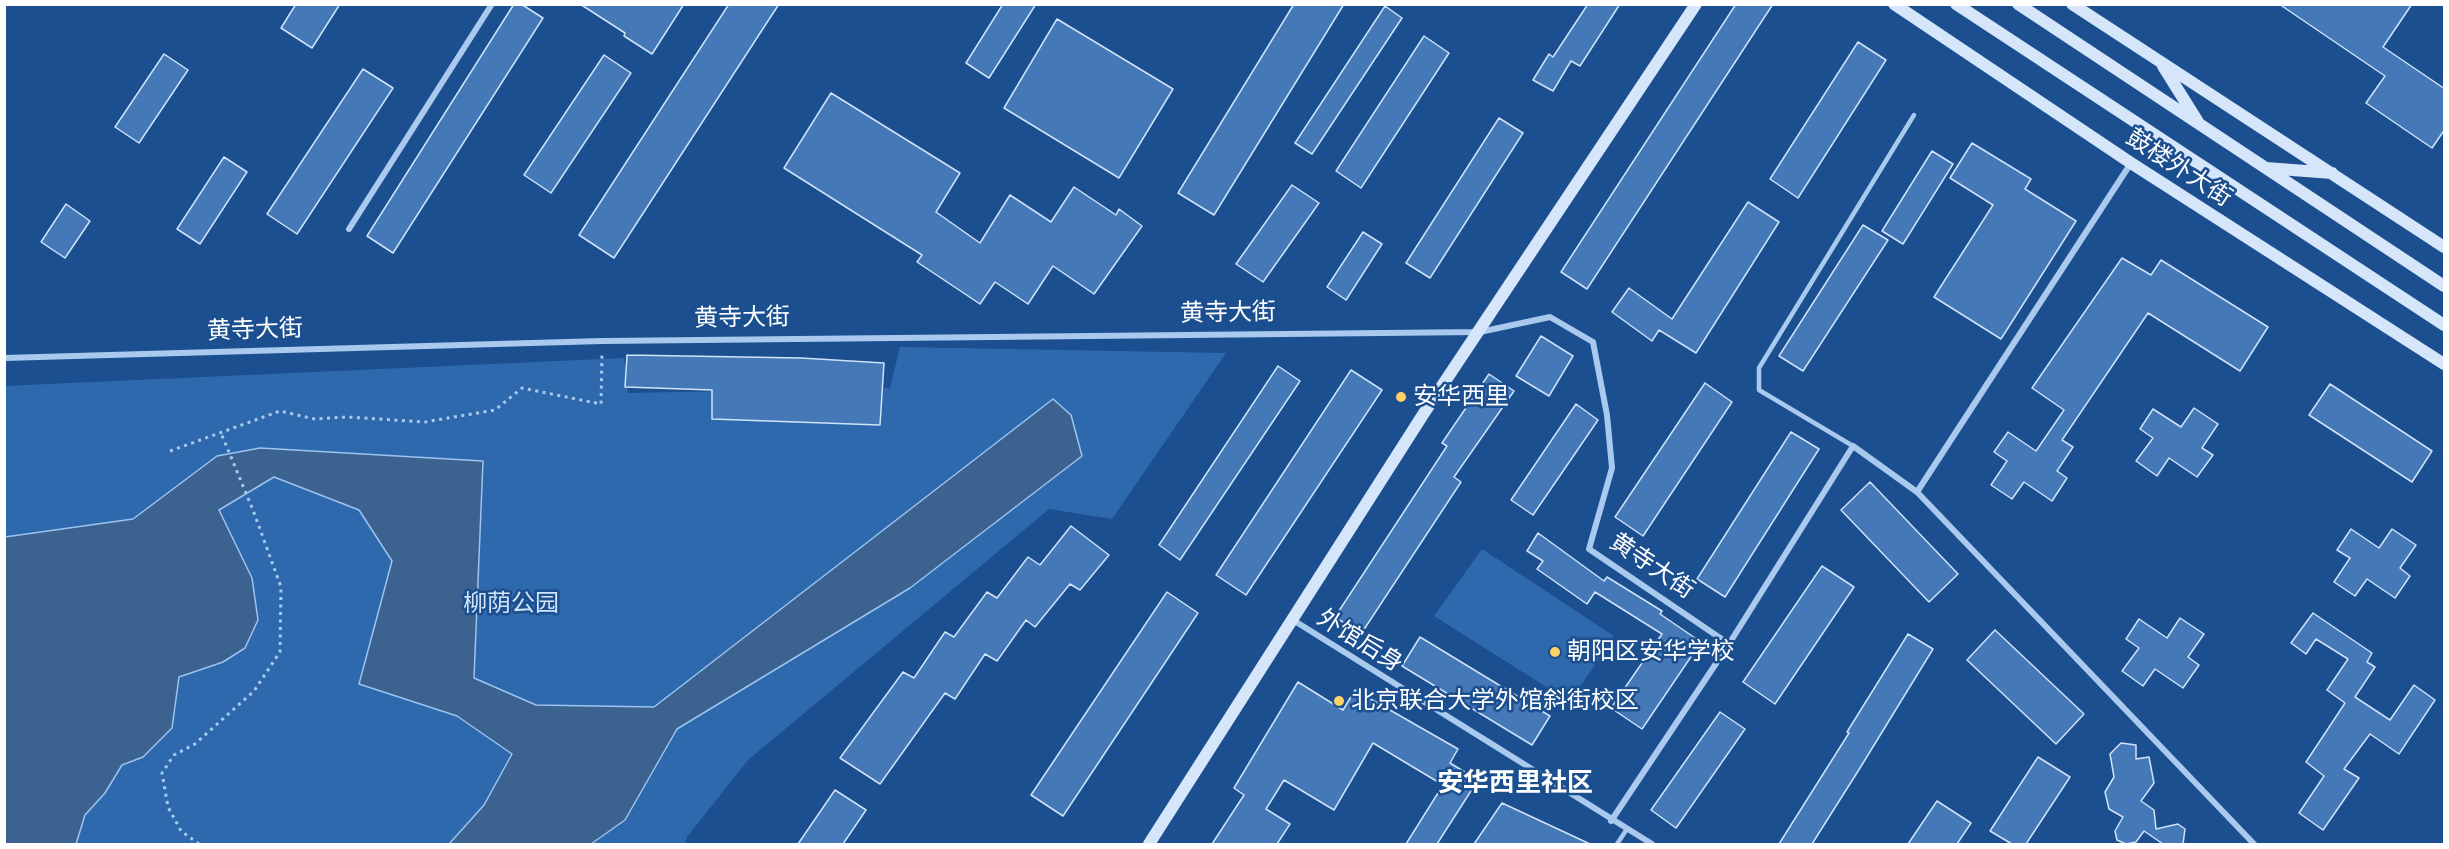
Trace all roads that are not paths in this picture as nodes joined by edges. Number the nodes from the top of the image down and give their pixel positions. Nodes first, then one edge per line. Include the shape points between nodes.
1 (492, 4) edge
2 (1695, 4) edge
3 (1894, 4) edge
4 (1956, 4) edge
5 (2018, 4) edge
6 (2072, 4) edge
7 (2160, 61) junction
8 (1914, 115) dead end
9 (2200, 126) junction
10 (2131, 163) junction
11 (2264, 167) junction
12 (2334, 173) junction
13 (349, 229) dead end
14 (2445, 247) edge
15 (2445, 286) edge
16 (2445, 325) edge
17 (1479, 332) junction
18 (4, 358) edge
19 (2445, 364) edge
20 (1853, 446) junction
21 (1917, 492) junction
22 (1293, 620) junction
23 (1729, 644) junction
24 (1611, 821) junction
25 (1627, 829) junction
26 (1149, 844) edge
27 (1617, 844) edge
28 (1652, 844) edge
29 (2254, 844) edge

1 - 13 street
2 - 17 street
3 - 10 street, 鼓楼外大街
4 - 16 street, 鼓楼外大街
5 - 9 street, 鼓楼外大街
6 - 7 street
7 - 9 street
7 - 12 street
8 - 20 lane via 1759,368 1759,390
9 - 11 street, 鼓楼外大街
10 - 19 street, 鼓楼外大街
10 - 21 street
11 - 12 street
11 - 15 street, 鼓楼外大街
12 - 14 street
17 - 18 street, 黄寺大街 via 602,341
17 - 22 street
17 - 23 street, 黄寺大街 via 1550,317 1593,342 1612,468 1589,549
20 - 21 street
20 - 23 street
21 - 29 street
22 - 24 street, 外馆后身
22 - 26 street
23 - 24 street
24 - 25 street, 外馆后身
25 - 27 lane
25 - 28 street, 外馆后身

